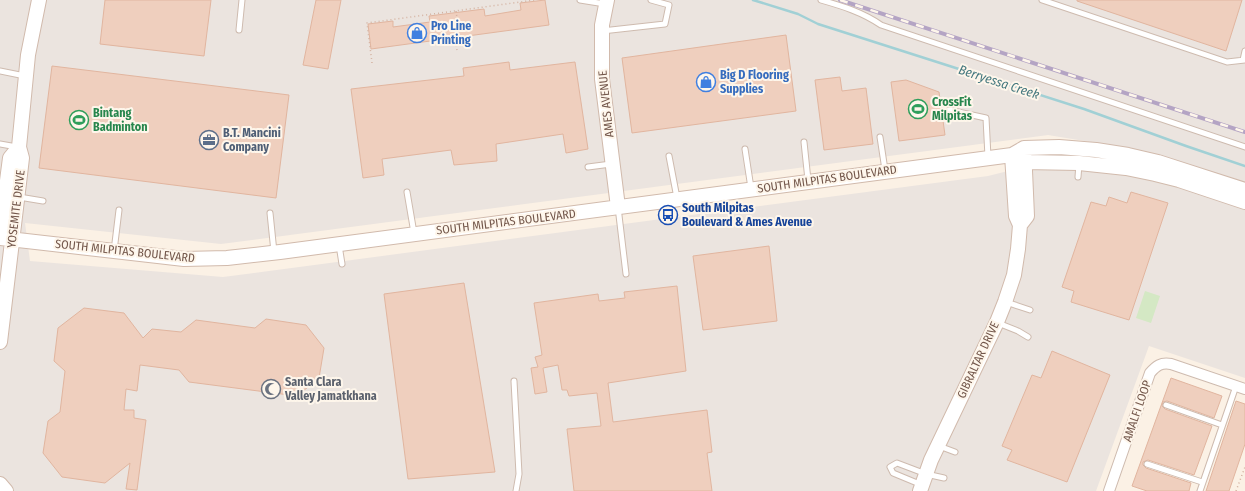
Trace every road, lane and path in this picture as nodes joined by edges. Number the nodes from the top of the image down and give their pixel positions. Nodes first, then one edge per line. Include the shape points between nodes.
1 (39, 0) edge
2 (242, 0) edge
3 (535, 0) edge
4 (580, 0) edge
5 (652, 0) edge
6 (821, 0) edge
7 (1042, 0) edge
8 (606, 2) edge
9 (456, 11) junction
10 (239, 30) dead end
11 (602, 31) junction
12 (460, 38) junction
13 (465, 49) dead end
14 (457, 50) dead end
15 (1245, 51) edge
16 (1244, 60) edge
17 (372, 63) dead end
18 (0, 71) edge
19 (26, 76) junction
20 (949, 110) dead end
21 (880, 137) dead end
22 (804, 142) dead end
23 (0, 144) edge
24 (19, 147) junction
25 (1245, 147) edge
26 (745, 149) dead end
27 (1020, 155) junction
28 (669, 156) dead end
29 (988, 158) junction
30 (1079, 163) junction
31 (613, 164) junction
32 (588, 167) dead end
33 (886, 171) junction
34 (1078, 177) dead end
35 (808, 181) junction
36 (751, 189) junction
37 (1245, 190) edge
38 (408, 192) dead end
39 (18, 197) junction
40 (677, 199) junction
41 (43, 201) dead end
42 (1245, 202) edge
43 (618, 207) junction
44 (119, 210) dead end
45 (270, 213) dead end
46 (0, 234) edge
47 (414, 234) junction
48 (6, 239) edge
49 (339, 244) junction
50 (114, 252) junction
51 (274, 253) junction
52 (342, 264) dead end
53 (626, 274) dead end
54 (1005, 302) junction
55 (1030, 310) dead end
56 (997, 322) junction
57 (1028, 337) dead end
58 (0, 342) edge
59 (514, 381) dead end
60 (1240, 388) edge
61 (1166, 405) dead end
62 (1222, 424) junction
63 (938, 446) junction
64 (955, 452) dead end
65 (1147, 464) dead end
66 (1245, 467) edge
67 (944, 478) dead end
68 (1202, 482) junction
69 (922, 483) edge
70 (0, 484) edge
71 (6, 491) edge
72 (516, 491) edge
73 (1109, 491) edge
74 (1200, 491) edge
75 (1236, 491) edge

1 - 19 main road, YOSEMITE DRIVE
2 - 10 lane
3 - 9 path
4 - 8 lane
5 - 11 lane via 669,5 665,24
6 - 25 lane via 851,9 881,25
7 - 16 lane via 1227,62
8 - 11 main road, AMES AVENUE
9 - 12 path
9 - 17 path via 367,23
11 - 31 main road, AMES AVENUE via 602,78
12 - 13 path via 463,38
12 - 14 path via 455,39
15 - 16 lane
18 - 19 lane
19 - 24 main road, YOSEMITE DRIVE
20 - 29 lane via 986,118
21 - 33 lane
22 - 35 lane
23 - 24 lane
24 - 39 main road, YOSEMITE DRIVE via 22,158
24 - 46 main road, YOSEMITE DRIVE via 10,158
26 - 36 lane
27 - 29 main road, SOUTH MILPITAS BOULEVARD
27 - 30 main road, SOUTH MILPITAS BOULEVARD
27 - 37 main road, SOUTH MILPITAS BOULEVARD via 1077,148 1128,154
27 - 54 main road, GIBRALTAR DRIVE via 1027,216 1020,225 1014,275
28 - 40 lane
29 - 33 main road, SOUTH MILPITAS BOULEVARD
30 - 34 lane
30 - 42 main road, SOUTH MILPITAS BOULEVARD via 1155,174
31 - 32 lane
31 - 43 main road, AMES AVENUE
33 - 35 main road, SOUTH MILPITAS BOULEVARD
35 - 36 main road, SOUTH MILPITAS BOULEVARD
36 - 40 main road, SOUTH MILPITAS BOULEVARD
38 - 47 lane
39 - 41 lane
39 - 48 main road, YOSEMITE DRIVE
40 - 43 main road, SOUTH MILPITAS BOULEVARD
43 - 47 main road, SOUTH MILPITAS BOULEVARD
43 - 53 lane
44 - 50 lane
45 - 51 lane
47 - 49 main road, SOUTH MILPITAS BOULEVARD
48 - 50 main road, SOUTH MILPITAS BOULEVARD
48 - 58 main road, YOSEMITE DRIVE
49 - 51 main road, SOUTH MILPITAS BOULEVARD
49 - 52 lane
50 - 51 main road, SOUTH MILPITAS BOULEVARD via 184,259
54 - 55 lane
54 - 56 main road, GIBRALTAR DRIVE
56 - 57 lane
56 - 63 main road, GIBRALTAR DRIVE
59 - 72 lane via 519,474
60 - 62 lane, AMALFI LOOP
60 - 73 street, AMALFI LOOP via 1171,364 1164,363 1155,367 1150,373
61 - 62 lane, AMALFI LOOP
62 - 68 lane, AMALFI LOOP
63 - 64 lane
63 - 69 main road, GIBRALTAR DRIVE
65 - 68 lane
66 - 75 path
67 - 69 lane
68 - 74 lane, AMALFI LOOP
69 - 69 lane via 896,463 890,467 893,473
70 - 71 main road

